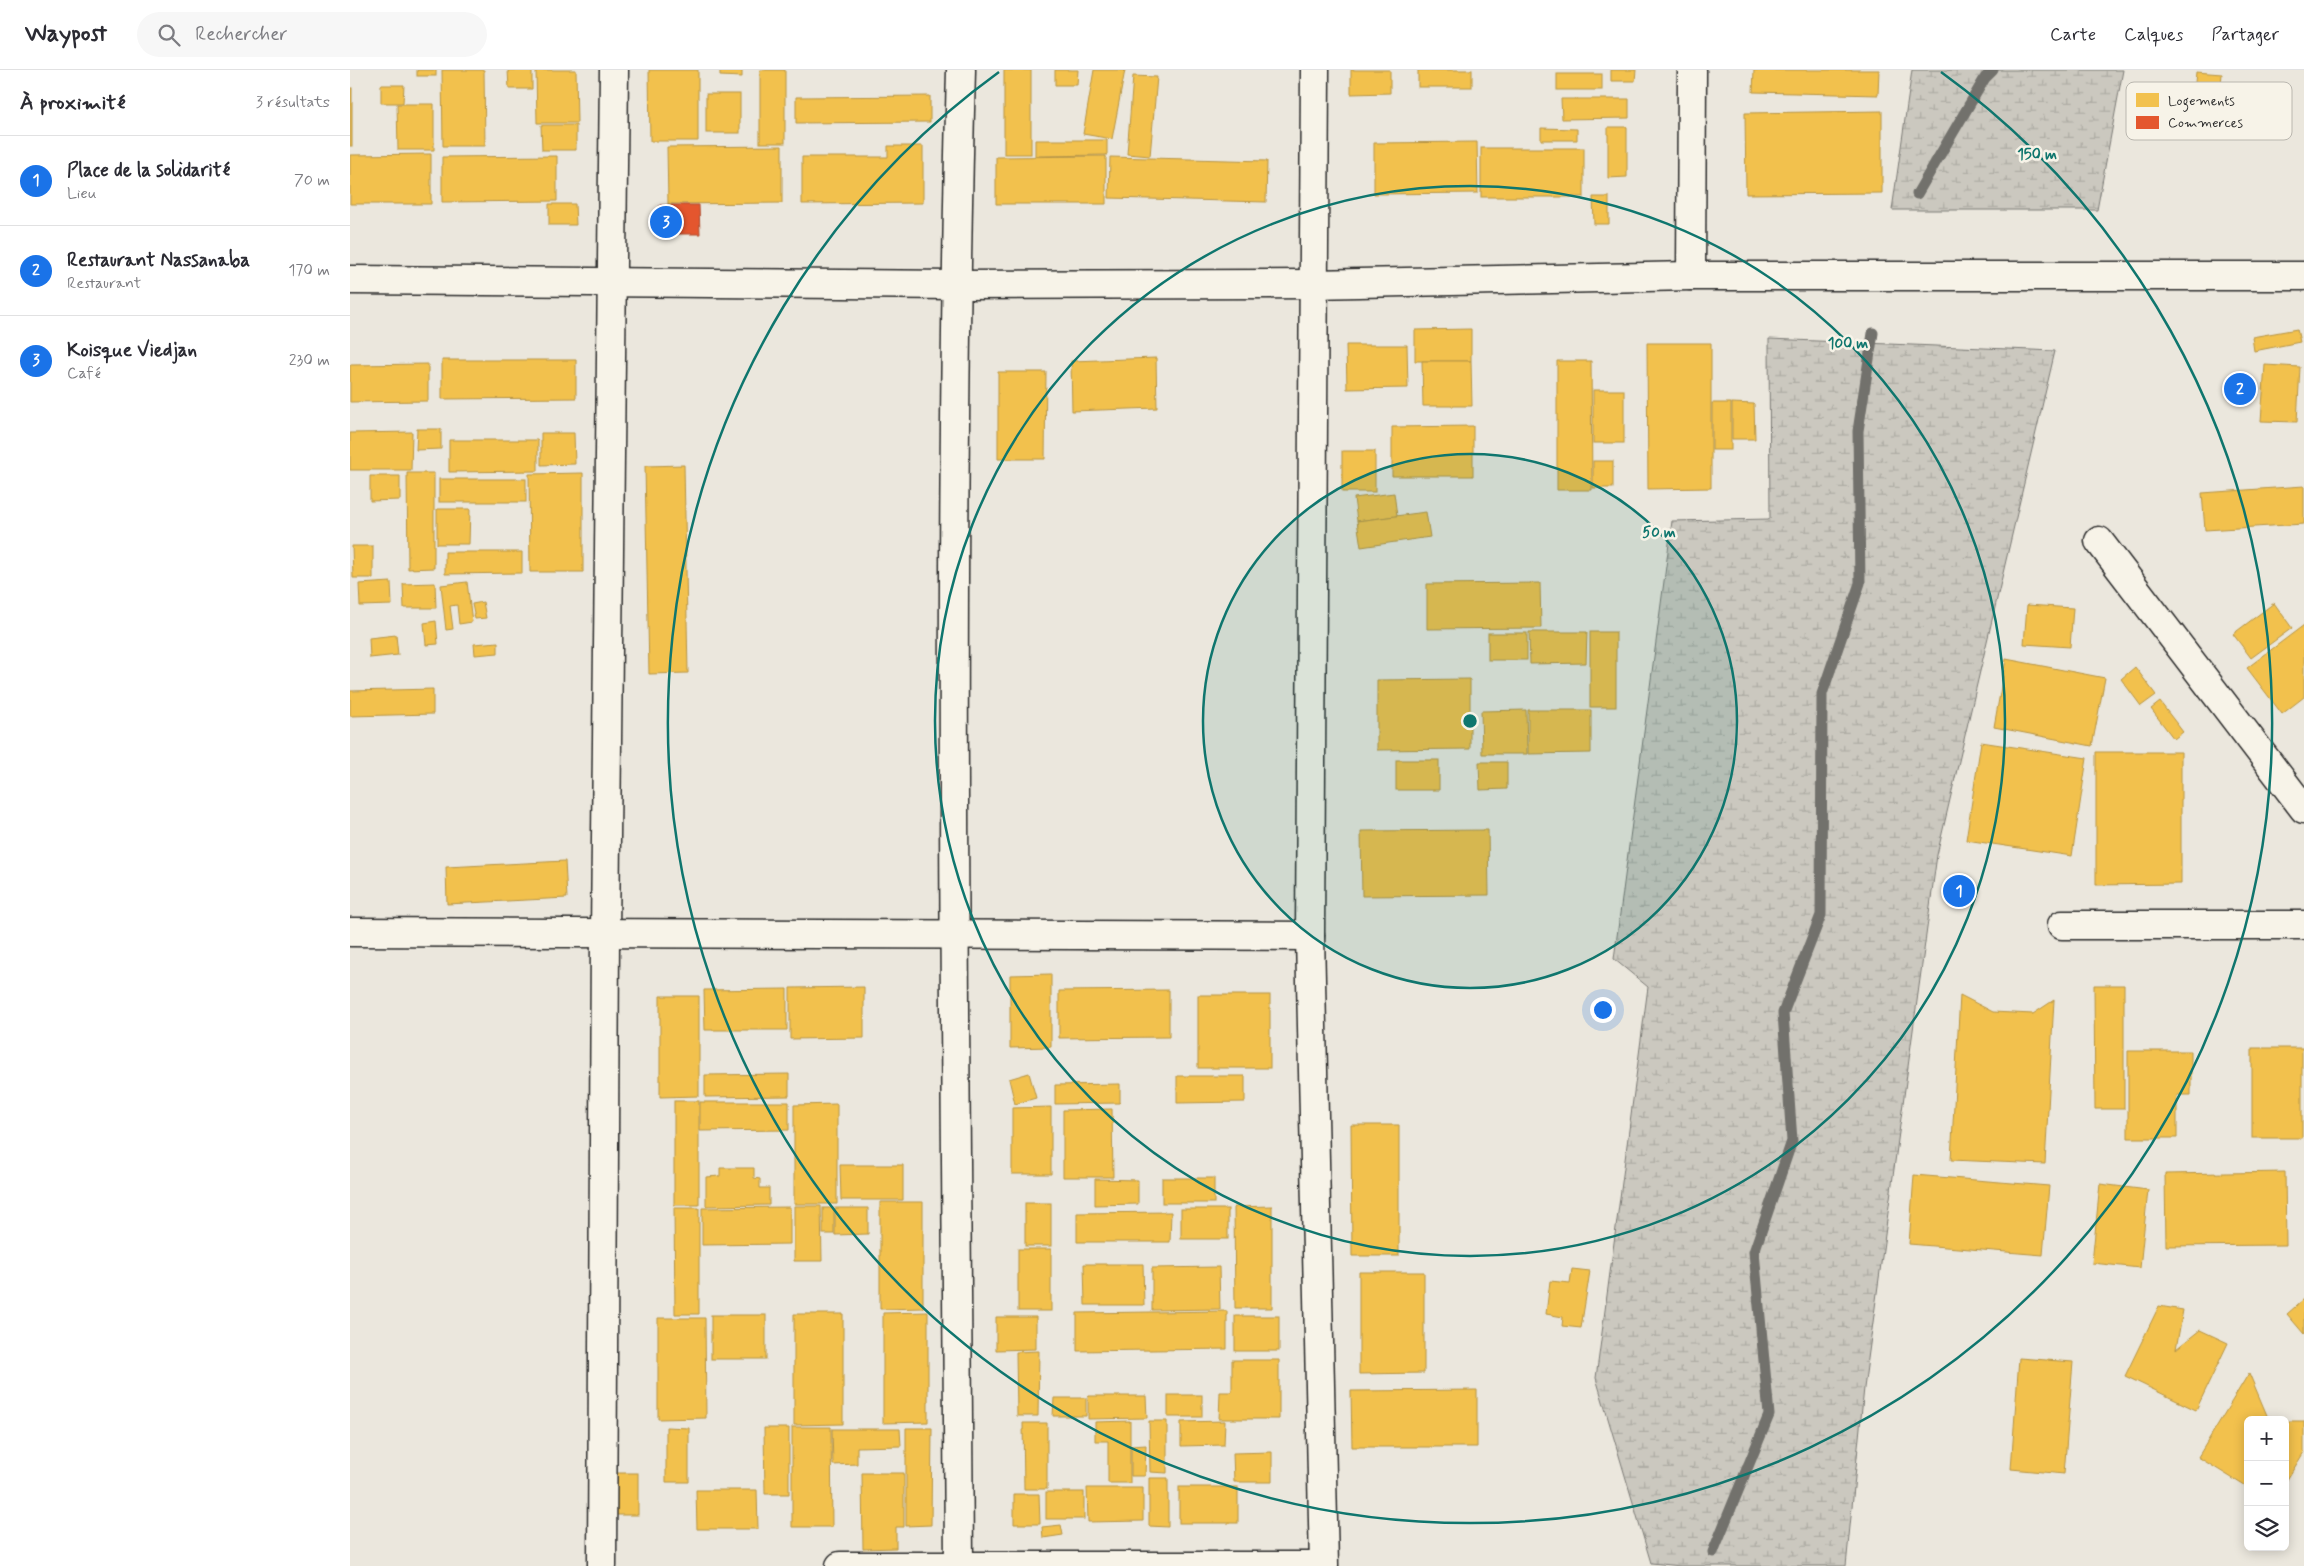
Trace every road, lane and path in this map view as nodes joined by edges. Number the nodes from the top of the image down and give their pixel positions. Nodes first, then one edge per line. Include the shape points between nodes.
1 (614, 70) edge
2 (962, 70) edge
3 (1315, 70) edge
4 (1692, 70) edge
5 (1692, 276) junction
6 (2304, 276) edge
7 (350, 280) edge
8 (612, 281) junction
9 (1313, 284) junction
10 (956, 285) junction
11 (2099, 541) dead end
12 (2304, 809) edge
13 (2062, 925) dead end
14 (2304, 925) edge
15 (350, 932) edge
16 (954, 933) junction
17 (605, 934) junction
18 (1310, 936) junction
19 (959, 1565) edge
20 (602, 1566) edge
21 (840, 1566) edge
22 (1319, 1566) edge
23 (1324, 1566) edge

1 - 8 street
2 - 10 street
3 - 9 street
4 - 5 street
5 - 6 street
5 - 9 street
7 - 8 street
8 - 10 street
8 - 17 street
9 - 10 street
9 - 18 street
10 - 16 street
11 - 12 street
13 - 14 street
15 - 17 street
16 - 17 street
16 - 18 street
16 - 19 street
17 - 20 street
18 - 23 street
19 - 21 street
19 - 22 street

